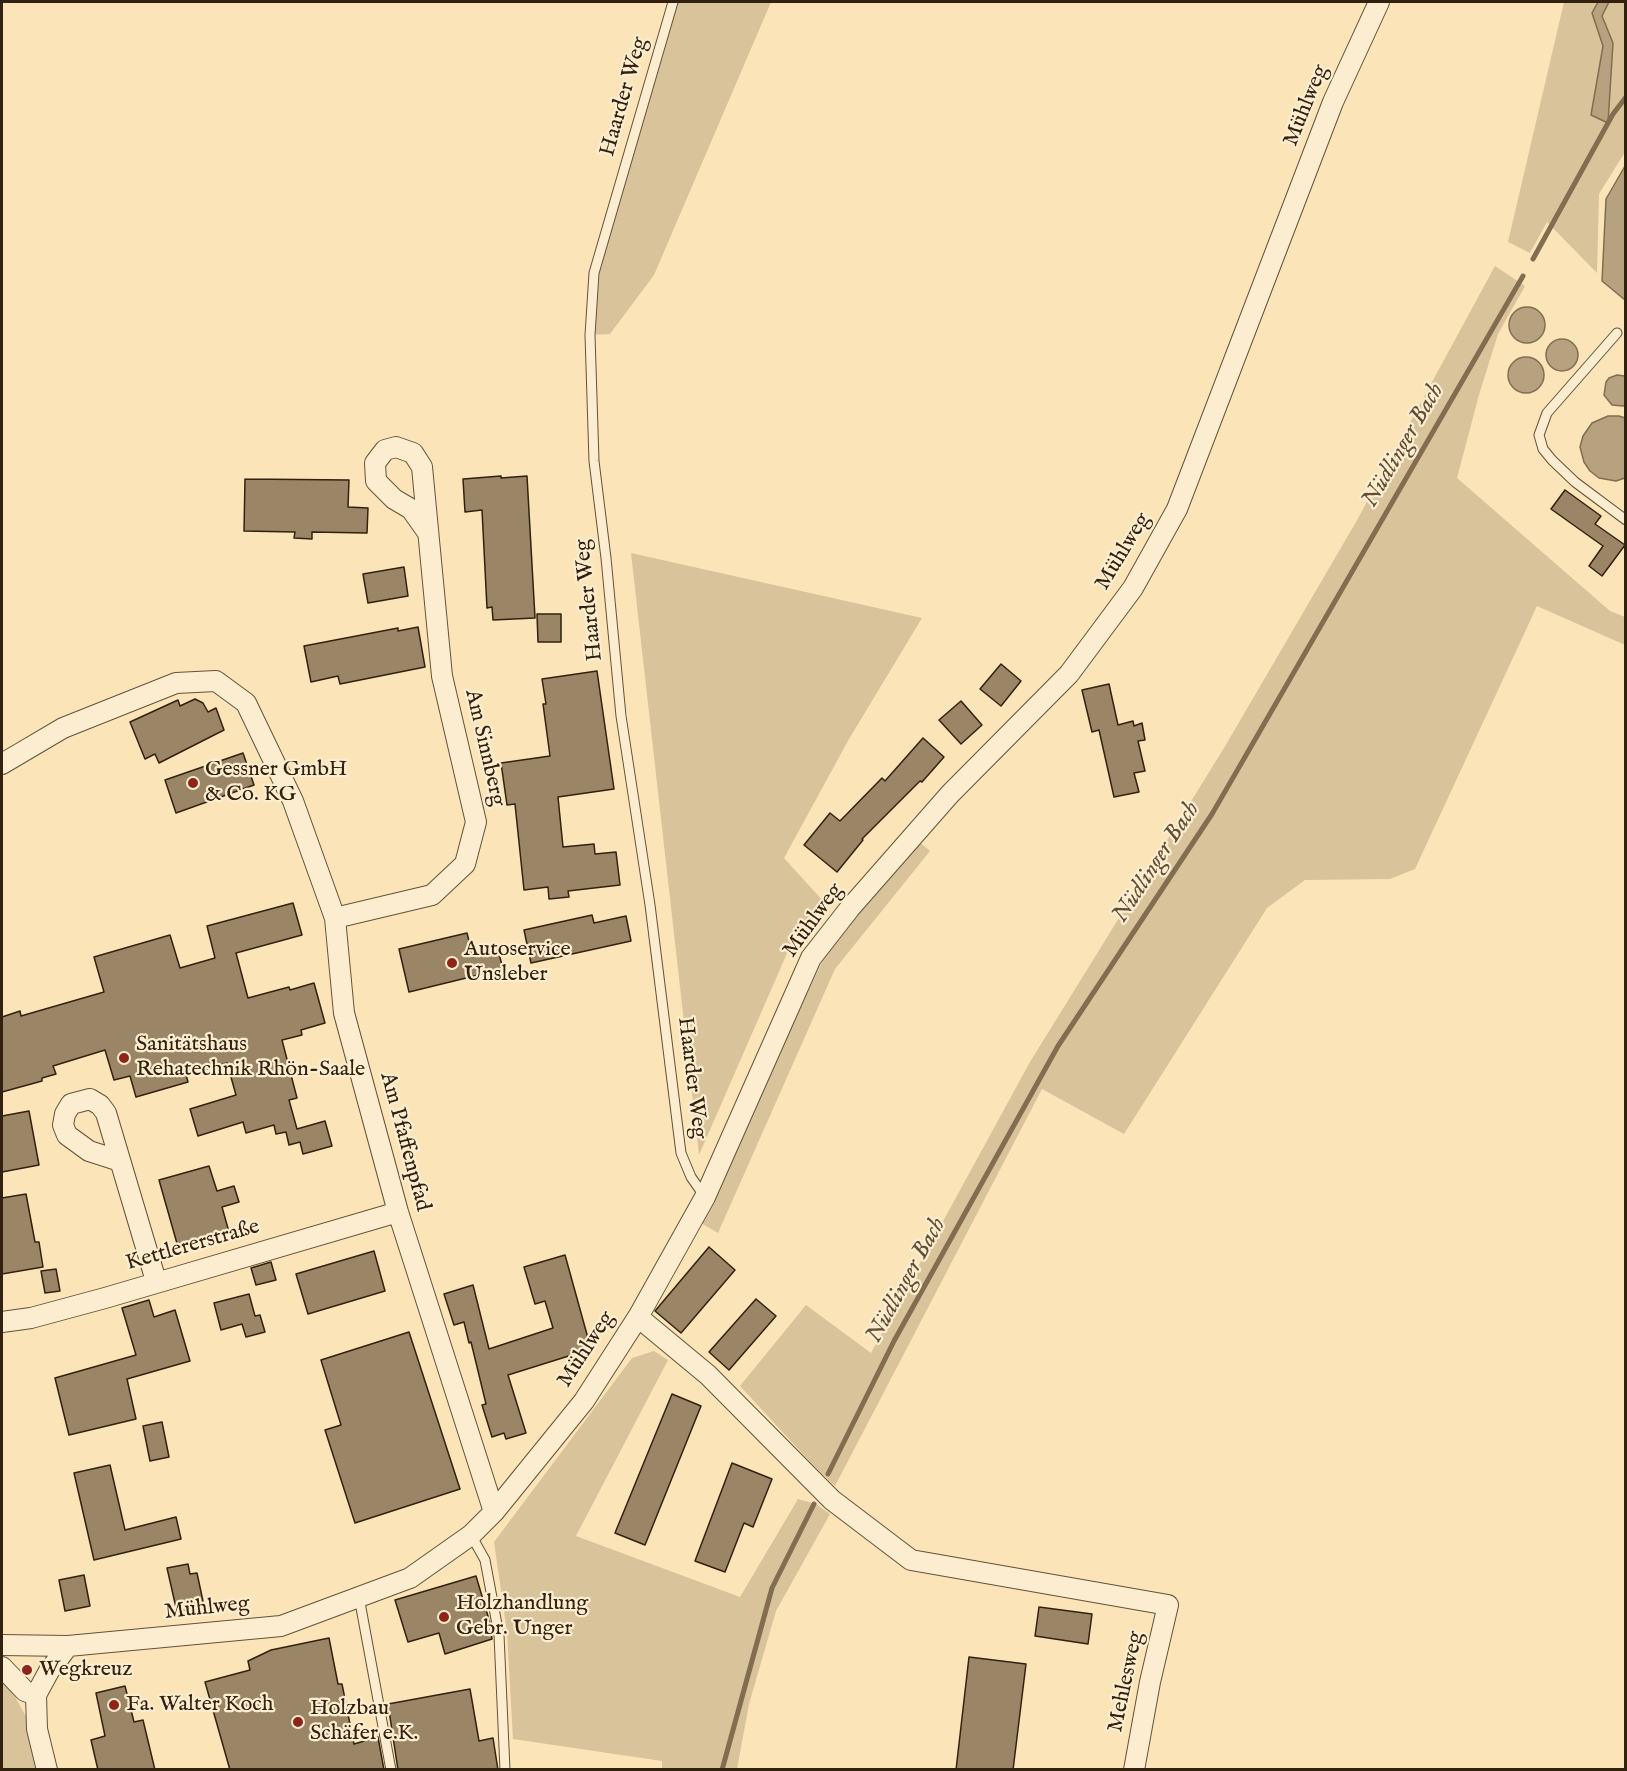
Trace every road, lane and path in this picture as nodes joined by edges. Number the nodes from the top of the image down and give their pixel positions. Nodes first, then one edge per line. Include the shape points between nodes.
1 (673, 2) edge
2 (1379, 2) edge
3 (1617, 333) dead end
4 (1626, 520) edge
5 (428, 533) dead end
6 (2, 764) edge
7 (335, 918) junction
8 (120, 1161) dead end
9 (705, 1197) junction
10 (398, 1212) junction
11 (156, 1281) junction
12 (638, 1317) junction
13 (2, 1322) edge
14 (494, 1512) junction
15 (471, 1535) junction
16 (359, 1597) junction
17 (2, 1645) edge
18 (68, 1646) junction
19 (2, 1667) edge
20 (36, 1695) junction
21 (47, 1770) edge
22 (391, 1770) edge
23 (505, 1770) edge
24 (1134, 1770) edge

1 - 9 lane, Haarder Weg via 594,273 590,335 594,461 621,716 650,904 681,1153 691,1178
2 - 9 street, Mühlweg via 1334,102 1177,509 1133,588 1069,674 950,794 811,957
3 - 4 lane via 1547,413 1539,435 1552,460
5 - 7 street, Am Sinnberg via 442,676 476,822 465,864 432,895
6 - 7 street, Am Pfaffenpfad via 63,728 176,682 216,681 246,703 293,801
7 - 10 street, Am Pfaffenpfad via 344,1013
8 - 11 street
9 - 12 street, Mühlweg
10 - 11 street, Kettlererstraße
10 - 14 street, Am Pfaffenpfad
11 - 13 street, Kettlererstraße via 31,1318
12 - 14 street, Mühlweg via 584,1401
12 - 24 street, Mehlesweg via 708,1375 832,1500 911,1560 1168,1605
14 - 15 street, Mühlweg
15 - 16 street, Mühlweg via 410,1578
15 - 23 lane via 485,1560 499,1635
16 - 18 street, Mühlweg via 281,1626
16 - 22 lane
17 - 18 street, Mühlweg
18 - 20 street
19 - 20 street via 24,1691
20 - 21 street via 37,1729

